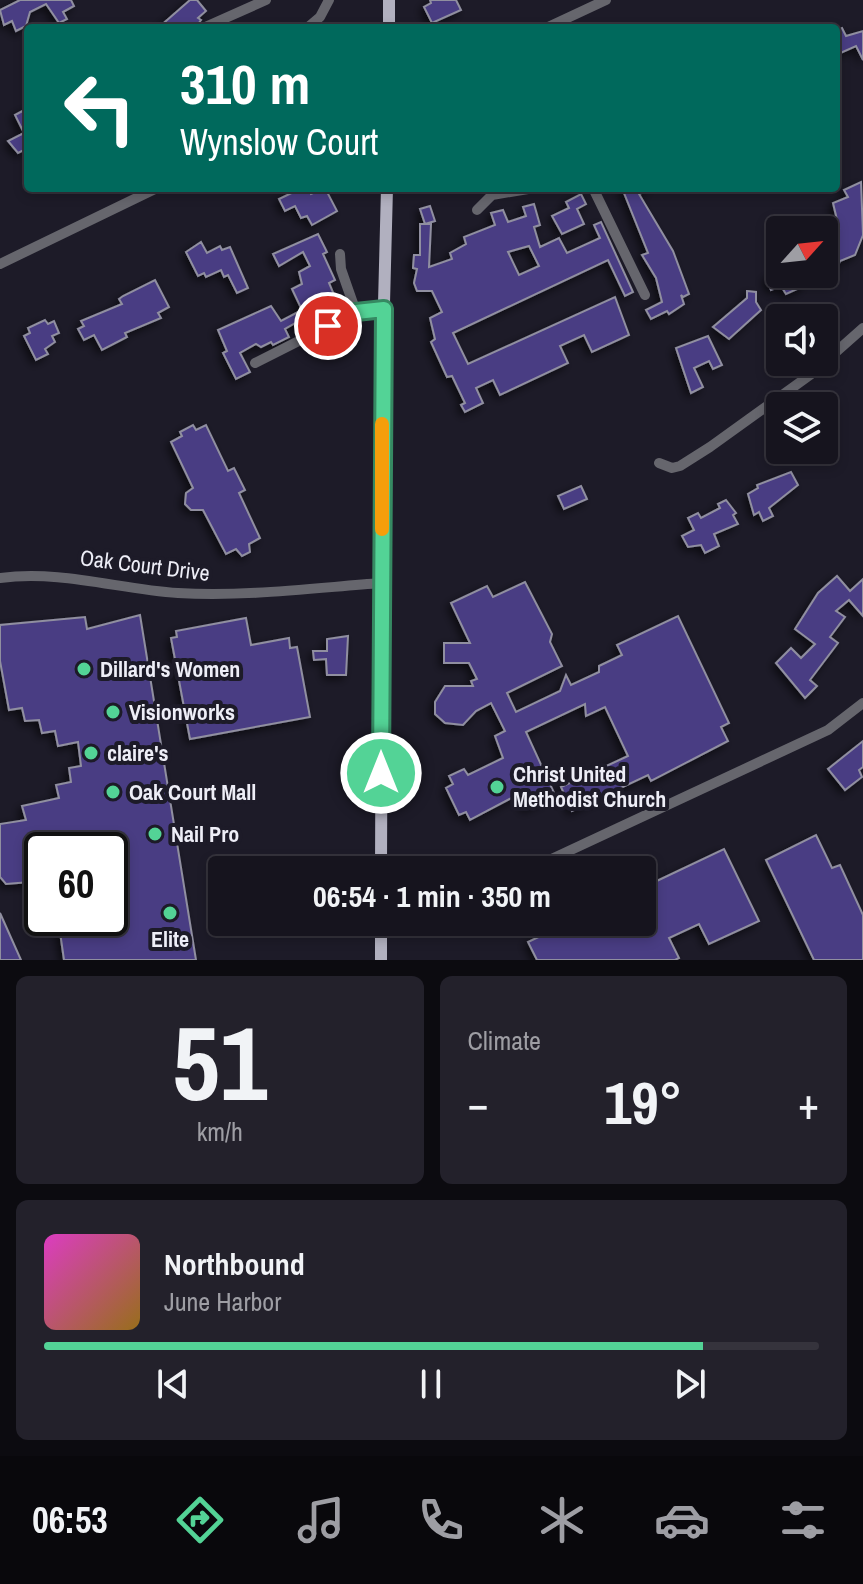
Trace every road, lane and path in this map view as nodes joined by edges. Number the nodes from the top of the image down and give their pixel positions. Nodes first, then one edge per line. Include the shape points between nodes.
1 (266, 0) edge
2 (329, 0) edge
3 (389, 0) edge
4 (606, 0) edge
5 (212, 24) edge
6 (312, 24) edge
7 (389, 24) edge
8 (555, 24) edge
9 (149, 192) edge
10 (387, 192) edge
11 (510, 192) edge
12 (595, 192) edge
13 (477, 210) dead end
14 (340, 254) dead end
15 (0, 264) edge
16 (645, 295) dead end
17 (384, 309) junction
18 (356, 312) junction
19 (863, 328) edge
20 (255, 363) dead end
21 (659, 463) dead end
22 (0, 578) edge
23 (381, 583) junction
24 (863, 703) edge
25 (381, 856) edge
26 (558, 856) edge
27 (381, 936) edge
28 (381, 960) edge

1 - 5 street
2 - 6 street
3 - 7 main road
4 - 8 street
9 - 15 street
10 - 17 main road
11 - 13 street via 492,195
12 - 16 street
14 - 18 street
17 - 18 street
17 - 23 main road
18 - 20 street
19 - 21 street via 810,375 710,447 680,466
22 - 23 street, Oak Court Drive via 69,576 166,591 233,594
23 - 25 main road
24 - 26 street via 828,730
27 - 28 main road

